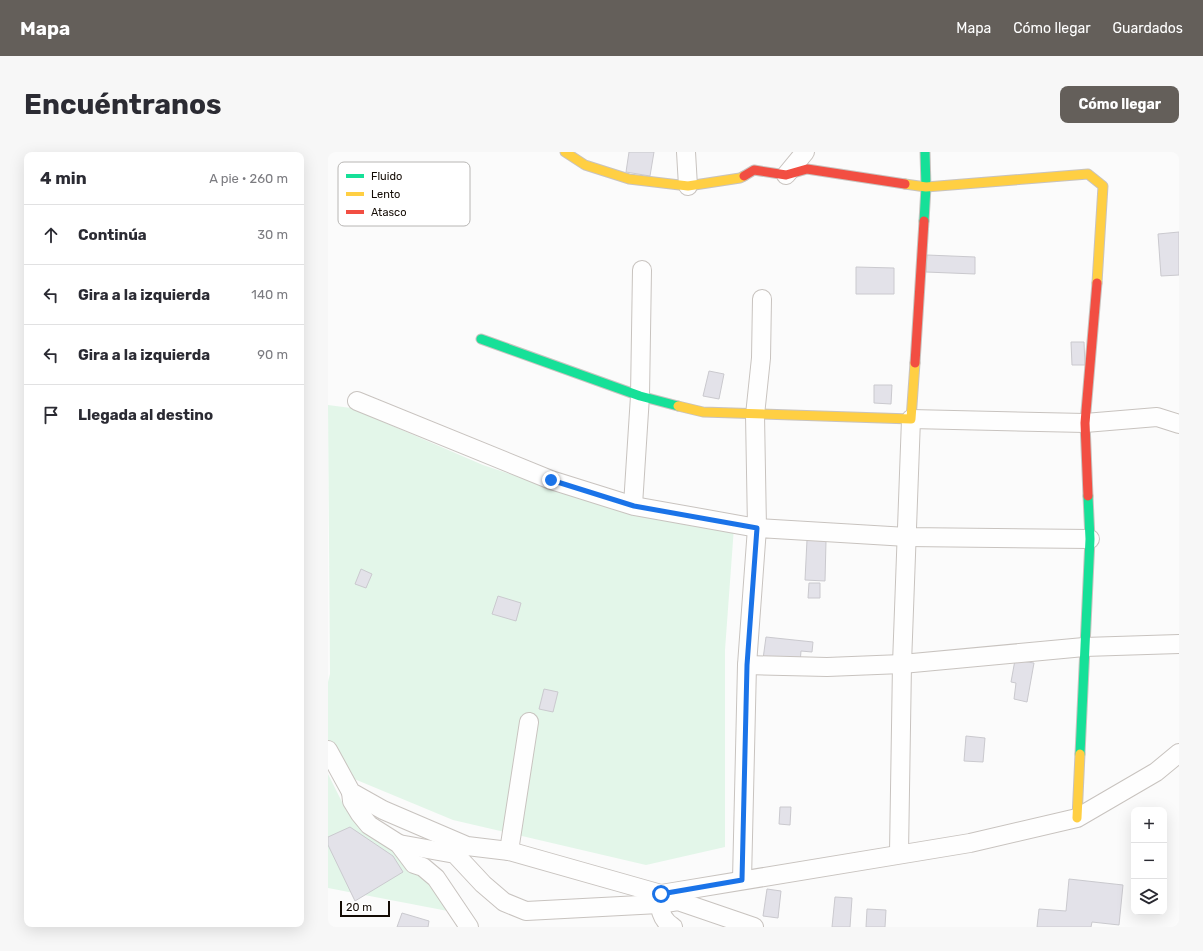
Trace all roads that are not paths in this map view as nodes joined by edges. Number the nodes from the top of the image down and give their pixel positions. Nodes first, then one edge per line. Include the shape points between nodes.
1 (566, 152) edge
2 (686, 152) edge
3 (805, 152) edge
4 (925, 152) edge
5 (786, 175) junction
6 (688, 186) junction
7 (926, 187) junction
8 (642, 270) dead end
9 (762, 299) dead end
10 (481, 339) dead end
11 (640, 396) junction
12 (357, 401) dead end
13 (755, 415) junction
14 (912, 419) junction
15 (1085, 423) junction
16 (1179, 424) edge
17 (633, 505) junction
18 (757, 528) junction
19 (907, 537) junction
20 (1090, 539) junction
21 (1179, 644) edge
22 (1084, 647) junction
23 (902, 664) junction
24 (747, 665) junction
25 (529, 722) dead end
26 (328, 750) edge
27 (1179, 753) edge
28 (351, 792) junction
29 (1077, 818) junction
30 (399, 844) junction
31 (509, 851) junction
32 (899, 853) junction
33 (742, 880) junction
34 (660, 899) junction
35 (469, 927) edge
36 (673, 927) edge
37 (754, 927) edge

1 - 6 street via 585,165 629,179
2 - 6 street
3 - 5 street
4 - 7 street
5 - 6 street via 754,170 740,178
5 - 7 street via 807,169
7 - 14 street
7 - 15 street via 1088,174 1103,186
8 - 11 street
9 - 13 street via 761,358
10 - 11 street
11 - 13 street via 703,412
11 - 17 street
12 - 17 street via 551,480
13 - 14 street
13 - 18 street
14 - 15 street
14 - 19 street
15 - 16 street via 1157,417
15 - 20 street
17 - 18 street
18 - 19 street
18 - 24 street
19 - 20 street
19 - 23 street
20 - 22 street
21 - 22 street
22 - 23 street
22 - 29 street
23 - 24 street via 827,667
23 - 32 street
24 - 33 street
25 - 31 street
26 - 28 street
27 - 29 street via 1156,772
28 - 30 street via 356,808 369,825
28 - 31 street via 383,810 467,846
29 - 32 street via 970,842
30 - 34 street via 454,854 504,902 526,911
30 - 35 street via 414,864 423,867 436,878
31 - 34 street
32 - 33 street
33 - 34 street
34 - 36 street via 666,923
34 - 37 street via 678,901

